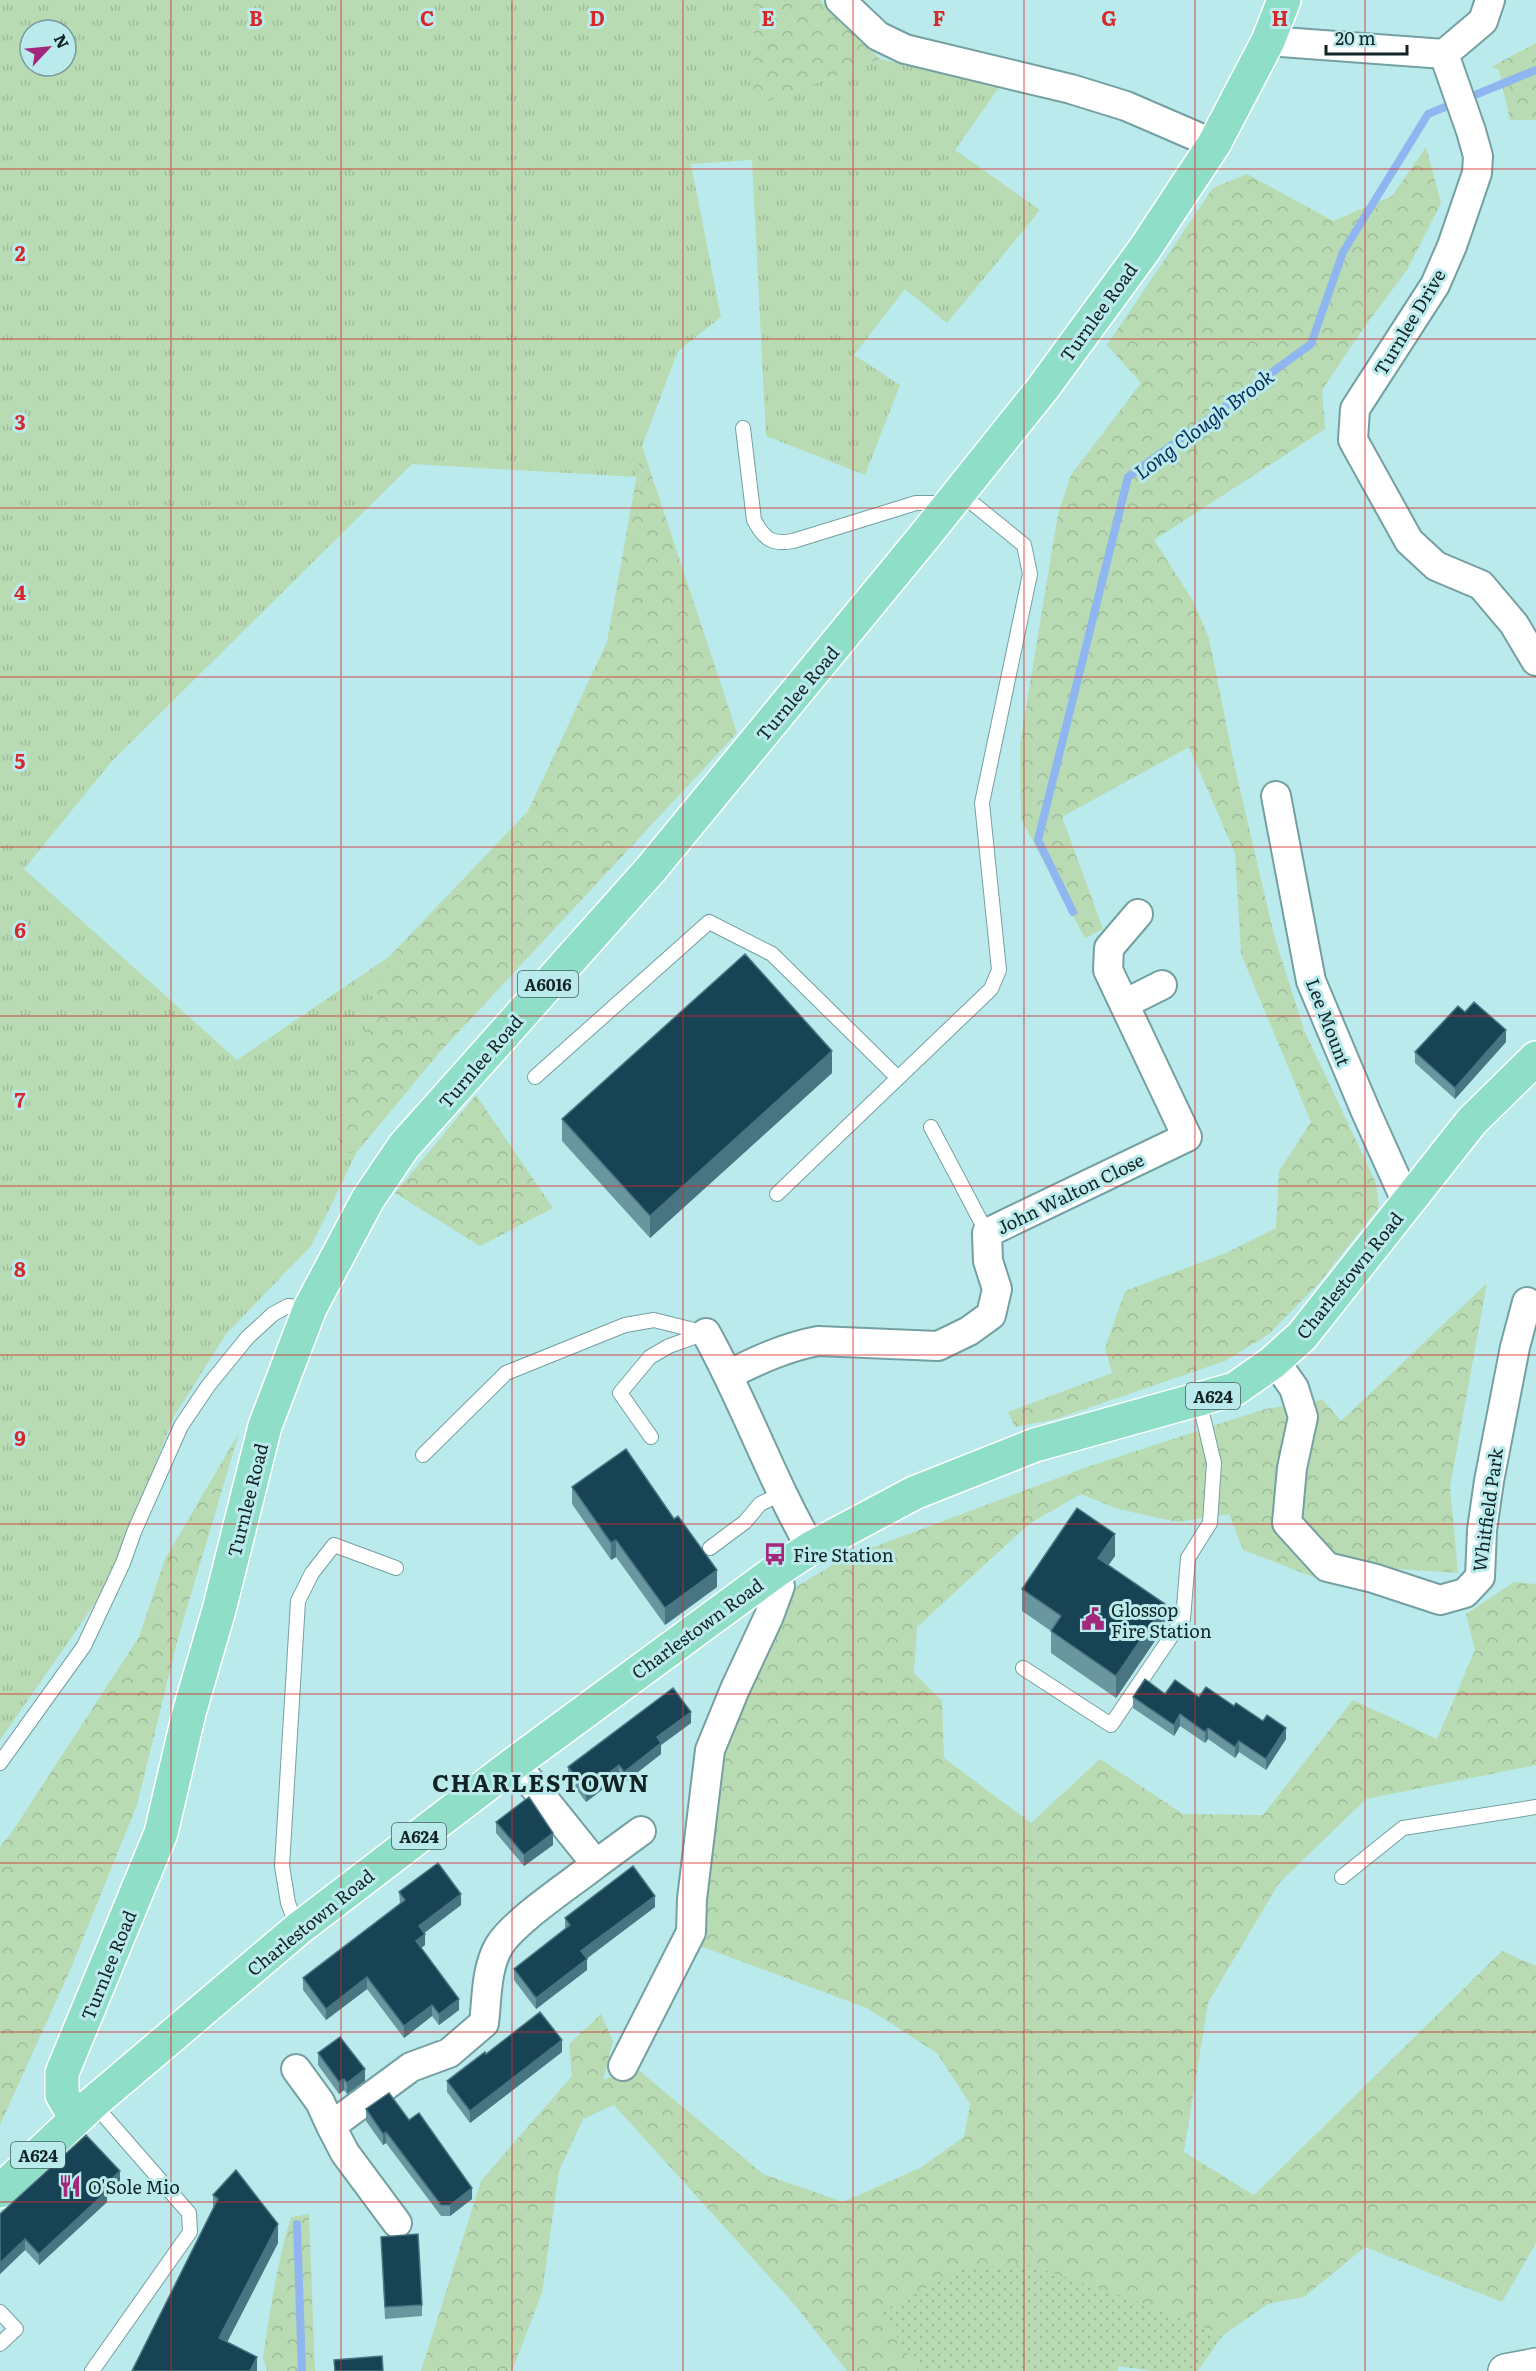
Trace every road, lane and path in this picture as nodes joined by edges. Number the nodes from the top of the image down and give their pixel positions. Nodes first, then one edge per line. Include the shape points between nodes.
1 (840, 0) edge
2 (1284, 0) edge
3 (1490, 0) edge
4 (1268, 41) junction
5 (1444, 54) junction
6 (1214, 144) junction
7 (743, 428) dead end
8 (953, 502) junction
9 (1536, 661) edge
10 (1276, 796) dead end
11 (1138, 914) dead end
12 (1162, 985) dead end
13 (1124, 1004) junction
14 (1536, 1058) edge
15 (535, 1077) dead end
16 (898, 1078) junction
17 (931, 1127) dead end
18 (777, 1194) dead end
19 (1407, 1203) junction
20 (987, 1233) junction
21 (1527, 1302) dead end
22 (310, 1308) junction
23 (706, 1333) junction
24 (1272, 1363) junction
25 (730, 1374) junction
26 (1199, 1400) junction
27 (651, 1437) dead end
28 (423, 1455) dead end
29 (783, 1493) junction
30 (710, 1548) dead end
31 (812, 1548) junction
32 (396, 1568) dead end
33 (776, 1571) junction
34 (1023, 1668) dead end
35 (0, 1763) edge
36 (515, 1763) junction
37 (1536, 1807) edge
38 (641, 1831) dead end
39 (596, 1864) junction
40 (1342, 1877) dead end
41 (298, 1929) junction
42 (623, 2066) dead end
43 (296, 2069) dead end
44 (85, 2110) junction
45 (331, 2126) junction
46 (0, 2191) edge
47 (397, 2223) dead end
48 (0, 2312) edge
49 (0, 2344) edge
50 (1536, 2365) edge
51 (92, 2371) edge
52 (1505, 2371) edge

1 - 6 street via 878,36 905,49 1071,89 1126,106
2 - 4 main road, Turnlee Road / A6016
3 - 5 street via 1484,21
4 - 5 street
4 - 6 main road, Turnlee Road / A6016
5 - 9 street, Turnlee Drive via 1472,131 1478,156 1477,173 1435,285 1355,409 1353,440 1409,542 1436,566 1481,585 1514,624
6 - 8 main road, Turnlee Road / A6016 via 1144,250
7 - 8 lane via 754,520 769,540 780,544 916,503
8 - 16 lane via 1024,544 1030,574 982,803 999,970 991,989
8 - 22 main road, Turnlee Road / A6016 via 651,869 404,1146 368,1199
10 - 19 street, Lee Mount via 1311,981
11 - 13 street, John Walton Close via 1109,948 1108,970
12 - 13 street
13 - 20 street, John Walton Close via 1187,1137
14 - 19 main road, Charlestown Road / A624 via 1473,1121
15 - 16 lane via 709,922 772,954
16 - 18 lane
17 - 20 lane
19 - 24 main road, Charlestown Road / A624 via 1302,1336
20 - 25 street, John Walton Close via 988,1261 997,1289 991,1315 969,1331 938,1346 818,1341 800,1344
21 - 24 street, Whitfield Park via 1489,1481 1480,1577 1465,1593 1440,1600 1327,1567 1287,1523 1292,1468 1303,1417 1294,1388
22 - 35 lane via 288,1306 273,1314 247,1338 208,1386 181,1426 84,1646
22 - 44 main road, Turnlee Road / A6016 via 265,1426 161,1833 62,2073 62,2095
23 - 25 street
23 - 27 lane via 650,1357 620,1394
23 - 28 lane via 654,1320 625,1325 506,1373
24 - 26 main road, Charlestown Road / A624 via 1235,1389
25 - 29 street
26 - 31 main road, Charlestown Road / A624 via 1035,1445 914,1493
26 - 34 lane via 1214,1463 1210,1523 1188,1558 1183,1619 1111,1725
29 - 30 lane via 760,1504 745,1522
29 - 31 street
31 - 33 main road, Charlestown Road / A624
32 - 41 lane via 334,1545 312,1573 298,1601 282,1866 288,1903
33 - 36 main road, Charlestown Road / A624
33 - 42 street via 780,1586 769,1616 710,1750 691,1932
36 - 39 street
36 - 41 main road, Charlestown Road / A624
37 - 40 lane via 1403,1828
38 - 39 street
39 - 45 street via 522,1921 499,1945 489,1971 484,2023 449,2053 411,2067
41 - 44 main road, Charlestown Road / A624
43 - 45 street via 320,2102
44 - 46 main road, A624
44 - 51 lane via 189,2213 190,2232
45 - 47 street via 345,2153
48 - 49 lane via 16,2329
50 - 52 street

